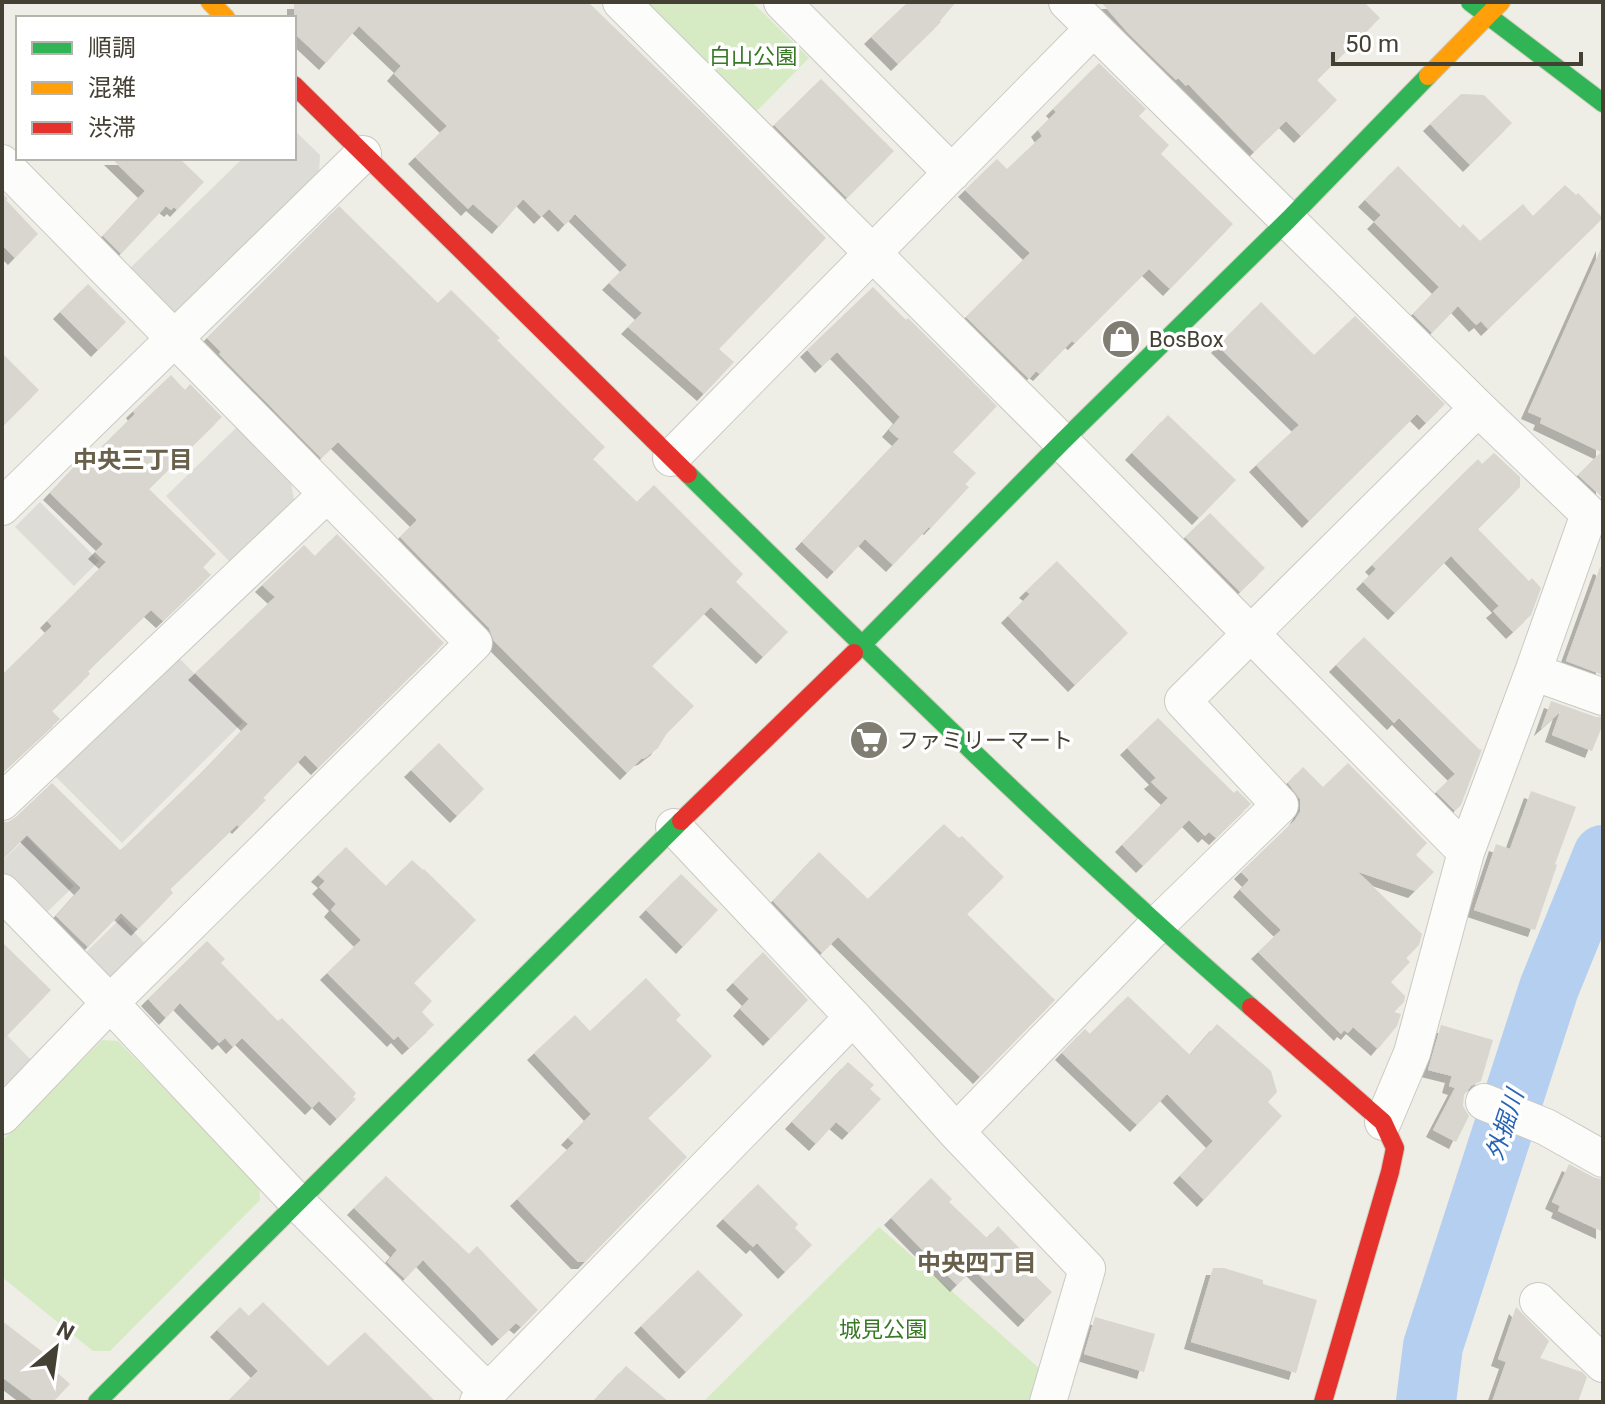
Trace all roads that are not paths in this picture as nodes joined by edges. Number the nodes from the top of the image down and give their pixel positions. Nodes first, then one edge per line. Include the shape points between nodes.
1 (621, 2) edge
2 (782, 2) edge
3 (1067, 2) edge
4 (1470, 2) edge
5 (1501, 2) edge
6 (1488, 16) junction
7 (1093, 29) junction
8 (296, 87) edge
9 (1603, 103) edge
10 (363, 154) junction
11 (2, 163) edge
12 (952, 173) junction
13 (1288, 220) junction
14 (873, 254) junction
15 (173, 337) junction
16 (1478, 408) junction
17 (1062, 442) junction
18 (671, 458) junction
19 (326, 495) junction
20 (2, 507) edge
21 (1250, 635) junction
22 (862, 645) junction
23 (1533, 672) junction
24 (1603, 697) edge
25 (2, 802) edge
26 (674, 827) junction
27 (1466, 852) junction
28 (2, 892) edge
29 (1157, 925) junction
30 (110, 1003) junction
31 (853, 1017) junction
32 (1484, 1102) dead end
33 (2, 1116) edge
34 (1383, 1122) junction
35 (956, 1132) junction
36 (1603, 1159) edge
37 (298, 1203) junction
38 (1538, 1301) dead end
39 (1603, 1364) edge
40 (483, 1397) edge
41 (97, 1402) edge
42 (1048, 1402) edge
43 (1323, 1402) edge

1 - 14 street
2 - 12 street
3 - 7 street
4 - 6 main road
5 - 6 main road
6 - 9 main road
6 - 13 main road
7 - 12 street
7 - 13 street
8 - 10 main road
10 - 15 street
10 - 18 main road
11 - 15 street
12 - 14 street
13 - 16 street
13 - 17 main road
14 - 17 street
14 - 18 street
15 - 19 street
15 - 20 street
16 - 21 street
16 - 23 street via 1589,514
17 - 21 street
17 - 22 main road
18 - 22 main road
19 - 25 street
19 - 30 street via 474,643
21 - 27 street
21 - 29 street via 1183,701 1280,805
22 - 26 main road
22 - 29 main road
23 - 24 street
23 - 27 street
26 - 31 street
26 - 37 main road
27 - 34 street via 1412,1053
28 - 30 street
29 - 34 main road
29 - 35 street
30 - 33 street
30 - 37 street
31 - 35 street
31 - 40 street
32 - 36 street via 1546,1127
34 - 43 main road via 1395,1148 1390,1172
35 - 42 street via 1087,1269
37 - 40 street
37 - 41 main road
38 - 39 street

